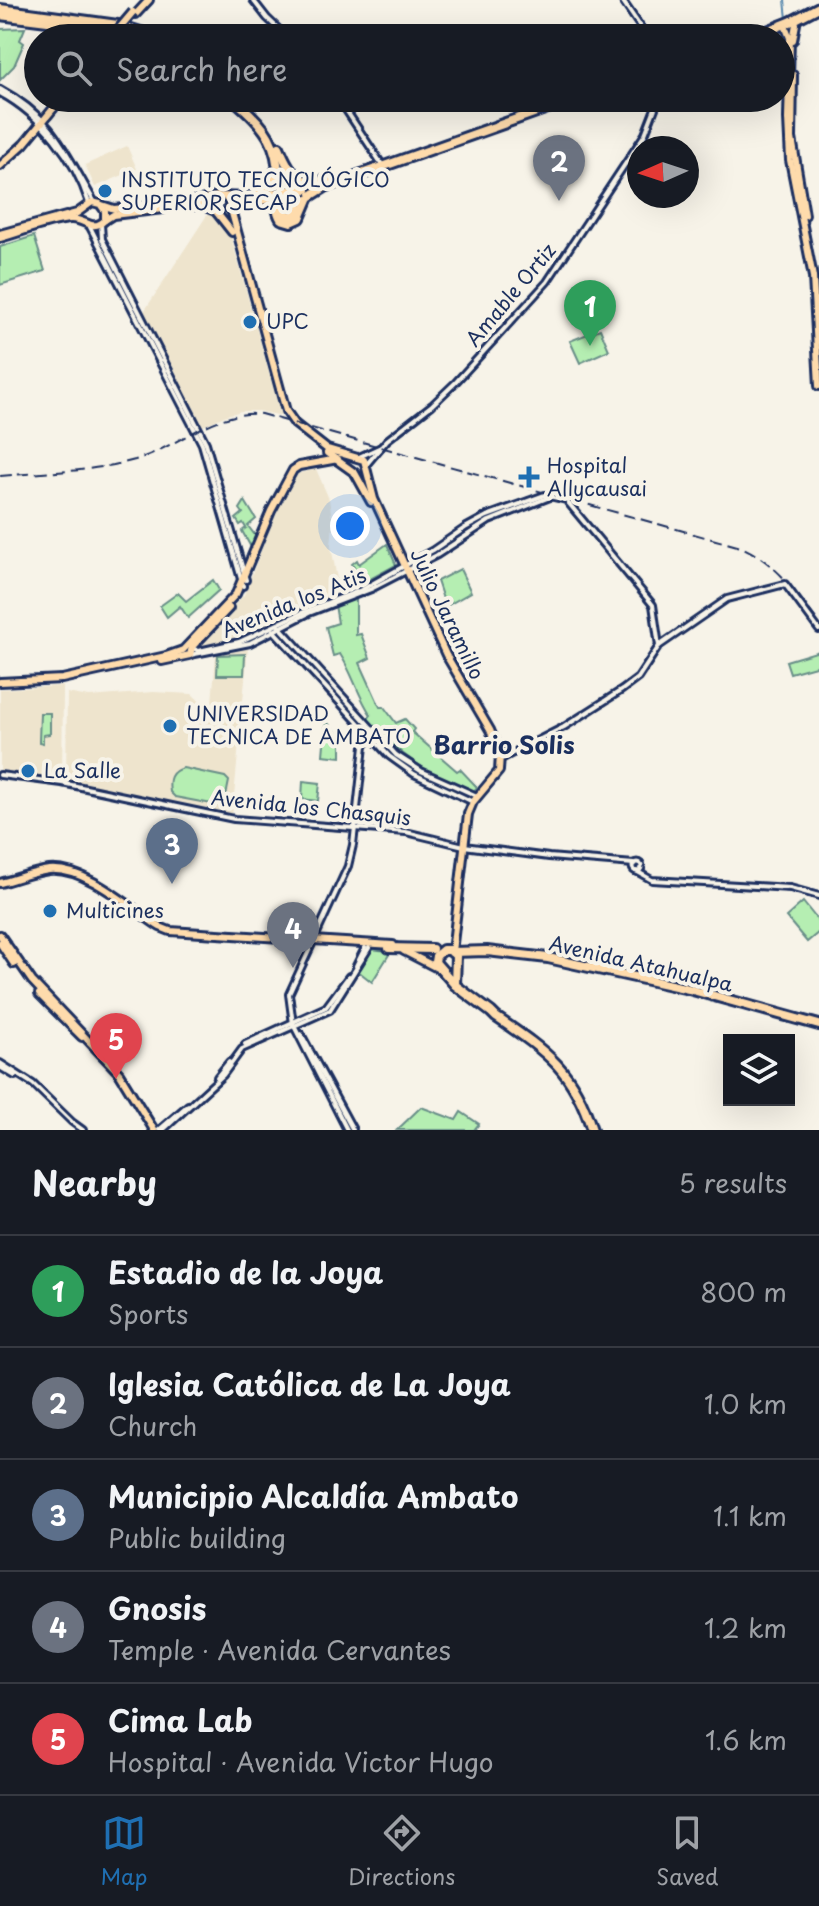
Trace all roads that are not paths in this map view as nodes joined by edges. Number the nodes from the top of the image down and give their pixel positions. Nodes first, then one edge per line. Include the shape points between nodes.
1 (147, 0) edge
2 (253, 0) edge
3 (622, 0) edge
4 (0, 9) edge
5 (819, 9) edge
6 (0, 15) edge
7 (71, 24) edge
8 (111, 24) edge
9 (125, 24) edge
10 (273, 24) edge
11 (638, 24) edge
12 (785, 24) edge
13 (796, 24) joint
14 (795, 31) edge
15 (0, 91) edge
16 (24, 108) edge
17 (30, 112) edge
18 (49, 112) edge
19 (247, 112) edge
20 (255, 112) edge
21 (347, 112) edge
22 (523, 112) edge
23 (535, 112) edge
24 (654, 112) edge
25 (790, 112) edge
26 (792, 112) edge
27 (42, 120) junction
28 (261, 125) junction
29 (282, 152) junction
30 (381, 163) junction
31 (0, 164) edge
32 (326, 184) junction
33 (225, 197) junction
34 (251, 197) junction
35 (214, 198) junction
36 (271, 198) junction
37 (94, 203) junction
38 (228, 207) junction
39 (82, 211) junction
40 (216, 212) junction
41 (103, 222) junction
42 (86, 223) junction
43 (0, 236) edge
44 (819, 311) edge
45 (819, 386) edge
46 (381, 447) junction
47 (354, 458) junction
48 (338, 461) junction
49 (366, 467) junction
50 (353, 471) junction
51 (404, 569) junction
52 (243, 582) junction
53 (279, 626) junction
54 (273, 630) junction
55 (819, 630) edge
56 (659, 646) junction
57 (188, 650) junction
58 (0, 684) edge
59 (370, 738) junction
60 (500, 763) junction
61 (0, 775) edge
62 (473, 798) junction
63 (355, 827) junction
64 (462, 846) junction
65 (635, 868) junction
66 (648, 879) junction
67 (0, 886) edge
68 (759, 886) junction
69 (761, 893) dead end
70 (819, 896) edge
71 (0, 935) edge
72 (0, 943) edge
73 (314, 944) junction
74 (389, 947) junction
75 (367, 948) junction
76 (432, 949) dead end
77 (481, 953) dead end
78 (452, 954) junction
79 (540, 960) junction
80 (439, 969) junction
81 (455, 985) junction
82 (295, 1024) junction
83 (819, 1027) edge
84 (0, 1065) edge
85 (81, 1130) edge
86 (157, 1130) edge
87 (350, 1130) edge
88 (592, 1130) edge

1 - 9 main road, bridge
2 - 10 street
3 - 11 street
4 - 8 highway
5 - 12 highway
5 - 13 highway
6 - 7 highway
13 - 14 main road
15 - 16 street
17 - 27 street
18 - 27 main road
19 - 28 highway
20 - 29 highway
21 - 30 street
22 - 30 highway
23 - 32 highway
24 - 46 street, Amable Ortiz via 645,134 547,282 455,383
25 - 45 main road via 790,160 813,277
26 - 44 main road
27 - 31 main road
27 - 37 street via 68,152
28 - 32 highway via 276,150 276,209 281,219 297,220 309,197
28 - 34 highway via 274,157 274,180
29 - 32 highway via 291,173
29 - 36 highway, bridge via 281,206 286,215 297,213 291,198
30 - 32 highway
32 - 36 main road, bridge
33 - 34 main road
33 - 35 main road
33 - 38 main road
34 - 36 main road
35 - 37 main road via 114,209
35 - 40 main road via 211,206
36 - 38 main road
37 - 39 main road
37 - 41 main road via 105,211
38 - 40 main road
38 - 47 main road via 286,411 327,449
39 - 42 main road
39 - 43 main road
40 - 41 main road via 203,206 128,212
40 - 48 main road via 234,236 282,409 297,429
41 - 42 main road
41 - 52 street via 106,247 206,443
42 - 43 main road via 67,219
42 - 52 street via 202,444
46 - 47 street, Amable Ortiz
46 - 49 street, Amable Ortiz
47 - 48 main road, Avenida los Atis
47 - 49 main road, Julio Jaramillo via 364,460
47 - 50 main road
48 - 50 main road
48 - 52 main road, Avenida los Atis via 299,469 291,476
49 - 50 main road via 361,473
49 - 51 main road, Julio Jaramillo
50 - 51 main road, Julio Jaramillo
51 - 53 street, Avenida los Atis
51 - 56 street, Avenida los Atis via 437,555 489,521 548,496 566,500 653,605
51 - 60 main road, Julio Jaramillo
52 - 57 main road, Avenida los Atis via 223,615
53 - 54 street, Avenida los Atis
53 - 62 street via 396,755
54 - 57 street, Avenida los Atis via 238,647
54 - 59 street
55 - 56 street via 785,584 727,599
56 - 60 street via 638,678 622,690
57 - 58 main road, Avenida los Atis via 62,679
59 - 62 street via 409,771
59 - 63 street via 364,746
60 - 62 main road
61 - 63 street, Avenida los Chasquis via 234,819
62 - 64 main road
63 - 64 street, Avenida los Chasquis
63 - 73 street via 348,866
64 - 65 street, Avenida los Chasquis
64 - 78 main road
65 - 66 street
65 - 66 street, Avenida los Chasquis via 638,862
66 - 68 street
67 - 73 main road, Avenida Atahualpa via 48,870 72,872 170,931
68 - 69 street
68 - 70 street
71 - 86 main road via 32,981 119,1073
72 - 86 main road via 29,984 88,1042
73 - 74 main road, Avenida Atahualpa
73 - 75 main road, Avenida Atahualpa
73 - 82 street via 289,994
74 - 75 main road, Avenida Atahualpa
74 - 76 highway
74 - 78 main road, Avenida Atahualpa
74 - 80 main road, Avenida Atahualpa
75 - 82 street via 326,1007
77 - 79 highway
78 - 79 highway, Avenida Atahualpa
78 - 80 highway via 449,971
78 - 80 highway via 436,956
78 - 81 highway
79 - 83 highway, Avenida Atahualpa via 689,989
80 - 81 highway
81 - 88 highway via 560,1066 584,1103
82 - 86 street via 242,1049 223,1075
82 - 87 street via 337,1115
84 - 85 street

